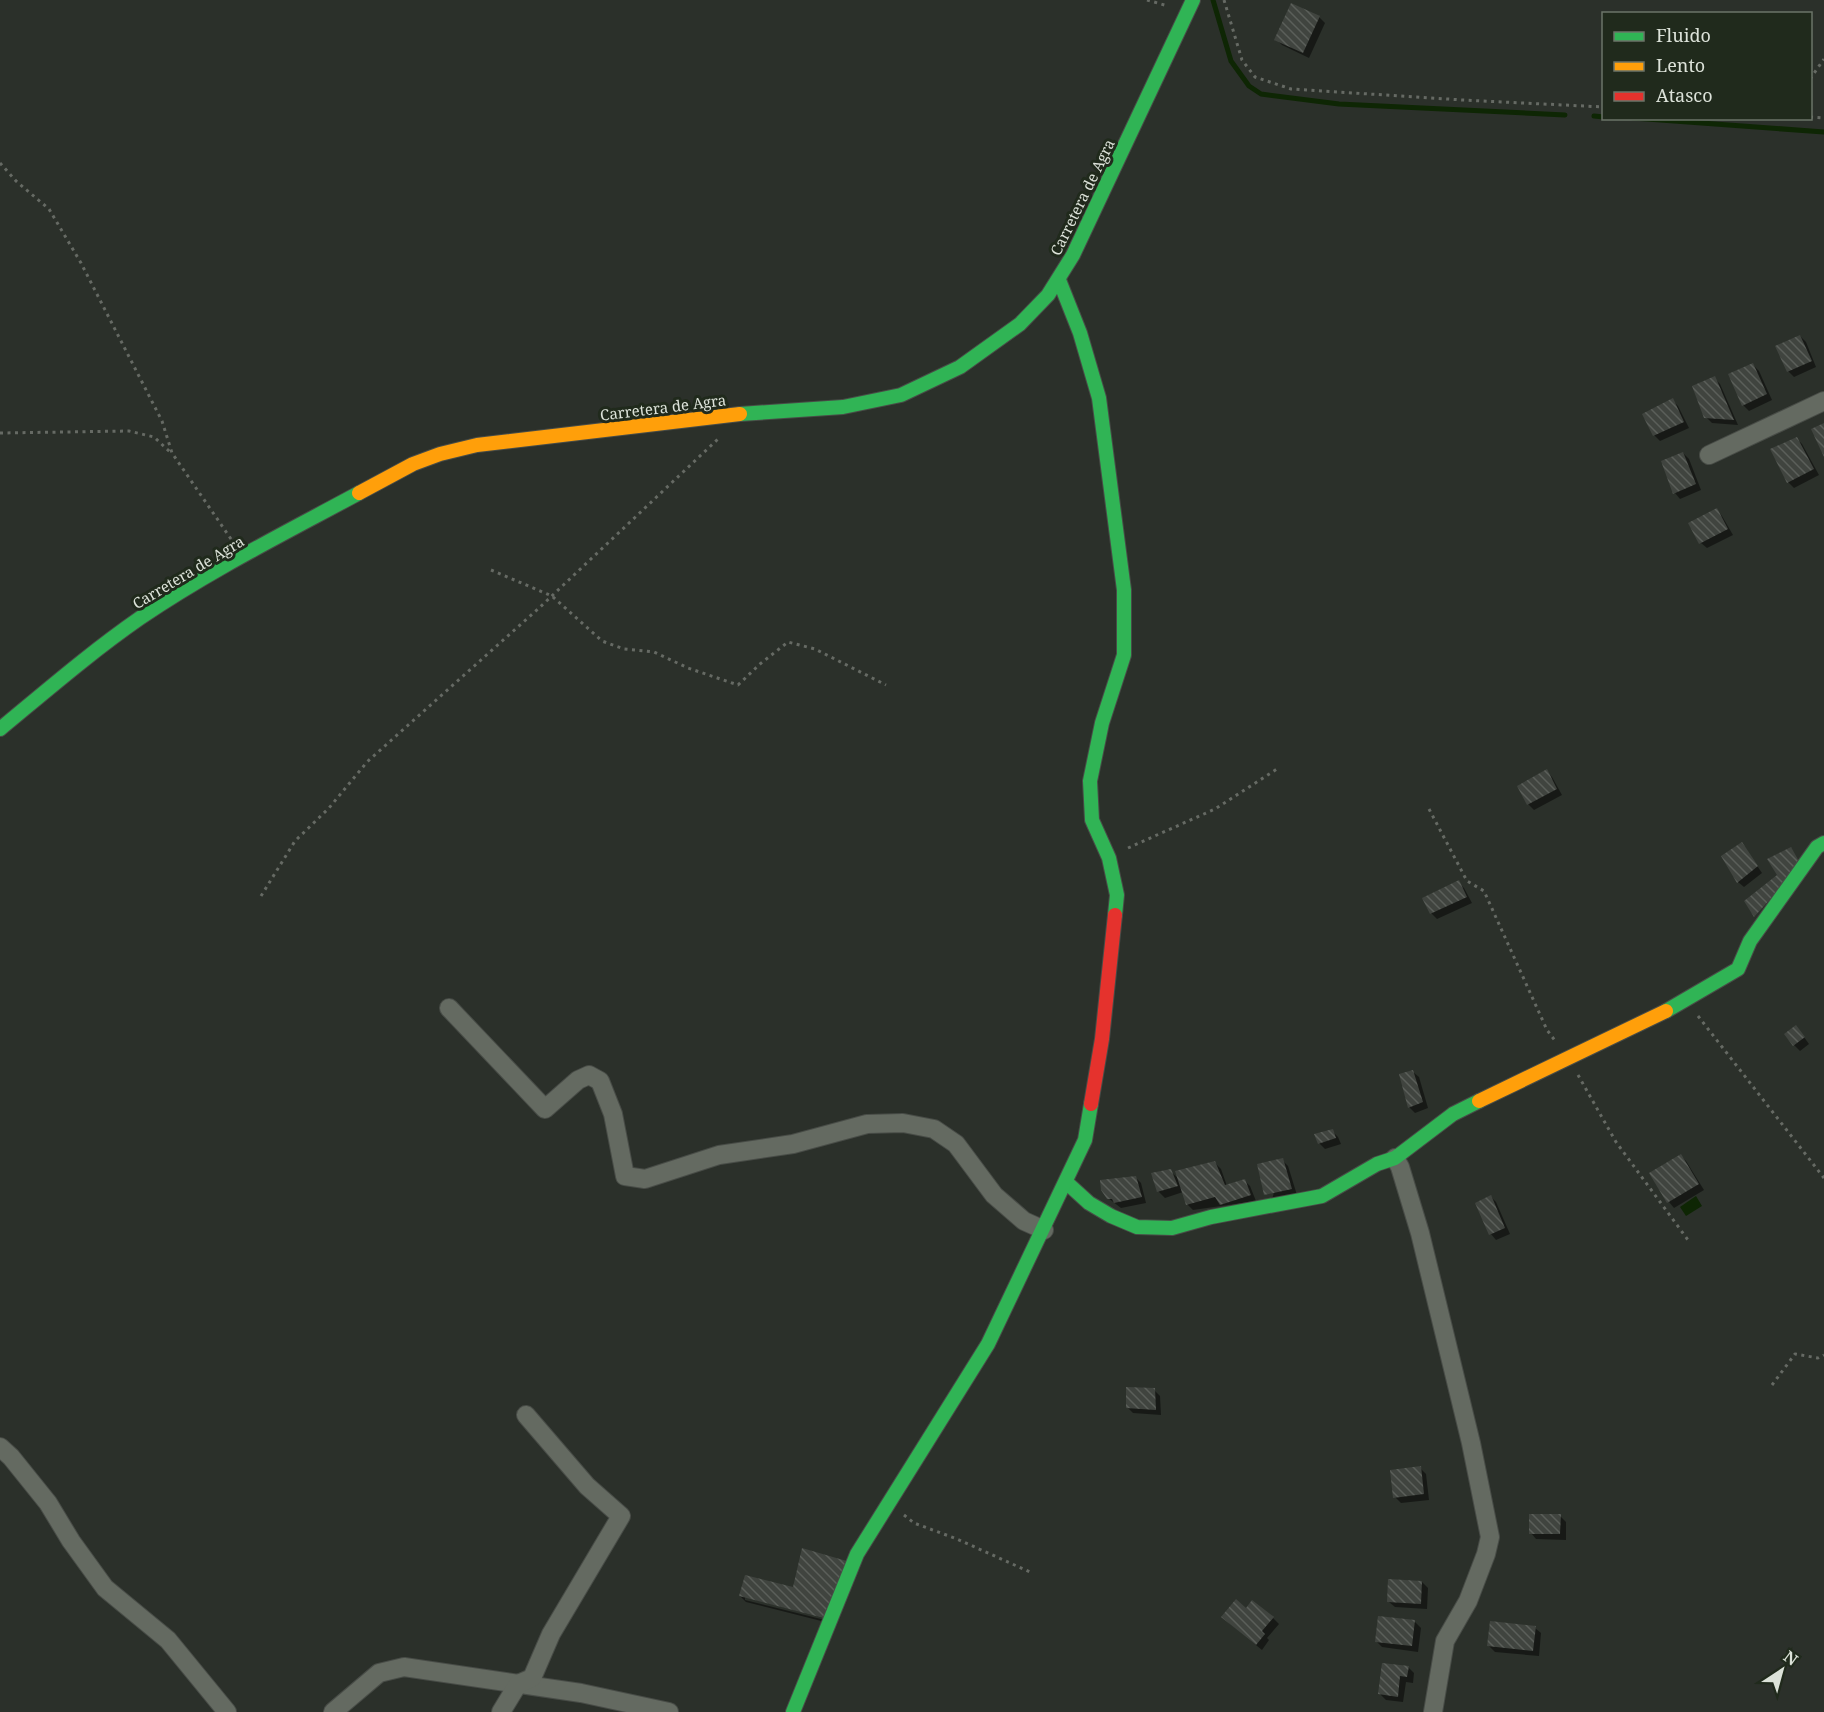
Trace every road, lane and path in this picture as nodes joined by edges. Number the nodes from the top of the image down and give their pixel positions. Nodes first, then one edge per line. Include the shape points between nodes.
1 (1193, 0) edge
2 (1224, 0) edge
3 (1824, 59) edge
4 (1812, 76) edge
5 (1602, 107) edge
6 (0, 164) edge
7 (1059, 280) junction
8 (1824, 400) edge
9 (0, 433) edge
10 (720, 436) dead end
11 (172, 453) junction
12 (1709, 455) dead end
13 (244, 556) junction
14 (491, 570) dead end
15 (552, 596) junction
16 (886, 685) dead end
17 (0, 729) edge
18 (1277, 769) dead end
19 (1430, 809) dead end
20 (1824, 843) edge
21 (1109, 858) junction
22 (261, 896) dead end
23 (1680, 1003) junction
24 (449, 1008) dead end
25 (1568, 1057) junction
26 (1395, 1158) junction
27 (1824, 1178) edge
28 (1066, 1182) junction
29 (1044, 1230) junction
30 (1688, 1240) dead end
31 (1824, 1356) edge
32 (1772, 1385) dead end
33 (526, 1415) dead end
34 (0, 1447) edge
35 (896, 1491) junction
36 (1030, 1572) dead end
37 (518, 1684) junction
38 (227, 1712) edge
39 (333, 1712) edge
40 (501, 1712) edge
41 (669, 1712) edge
42 (793, 1712) edge
43 (1433, 1712) edge

1 - 7 street, Carretera de Agra
2 - 5 path via 1242,60 1255,77 1291,89
3 - 4 path
6 - 11 path via 49,209 81,262 162,421
7 - 13 street, Carretera de Agra via 1032,313 1008,333 929,384 901,395 869,403 477,445 440,454 413,464
7 - 21 street via 1099,398 1124,590 1124,655 1102,723 1090,781 1092,820
8 - 12 street
9 - 11 path via 129,431 154,437
10 - 15 path
11 - 13 path
13 - 17 street, Carretera de Agra via 144,616
14 - 15 path
15 - 16 path via 602,641 624,650 654,652 738,685 788,642 815,649
15 - 22 path via 367,762 295,841
18 - 21 path via 1215,809
19 - 25 path via 1467,881 1484,891 1547,1030
20 - 23 street via 1817,847 1750,941 1738,969
21 - 28 street via 1117,896 1102,1039 1085,1140
23 - 25 street
23 - 27 path via 1697,1014
24 - 29 street via 545,1109 578,1080 589,1075 600,1081 613,1114 625,1176 645,1179 719,1155 793,1144 867,1124 903,1123 934,1129 956,1144 994,1195 1024,1221
25 - 26 street via 1453,1114
25 - 30 path via 1616,1142
26 - 28 street via 1377,1164 1323,1196 1172,1228 1137,1227 1110,1216
26 - 43 street via 1420,1233 1490,1537 1468,1601 1445,1641
28 - 29 street
29 - 35 street via 988,1344
31 - 32 path via 1795,1354
33 - 37 street via 587,1486 621,1516 551,1634 532,1678
34 - 38 street via 48,1503 105,1588 168,1640
35 - 36 path via 894,1506 914,1523
35 - 42 street via 857,1554
37 - 39 street via 405,1667 380,1673
37 - 40 street
37 - 41 street

